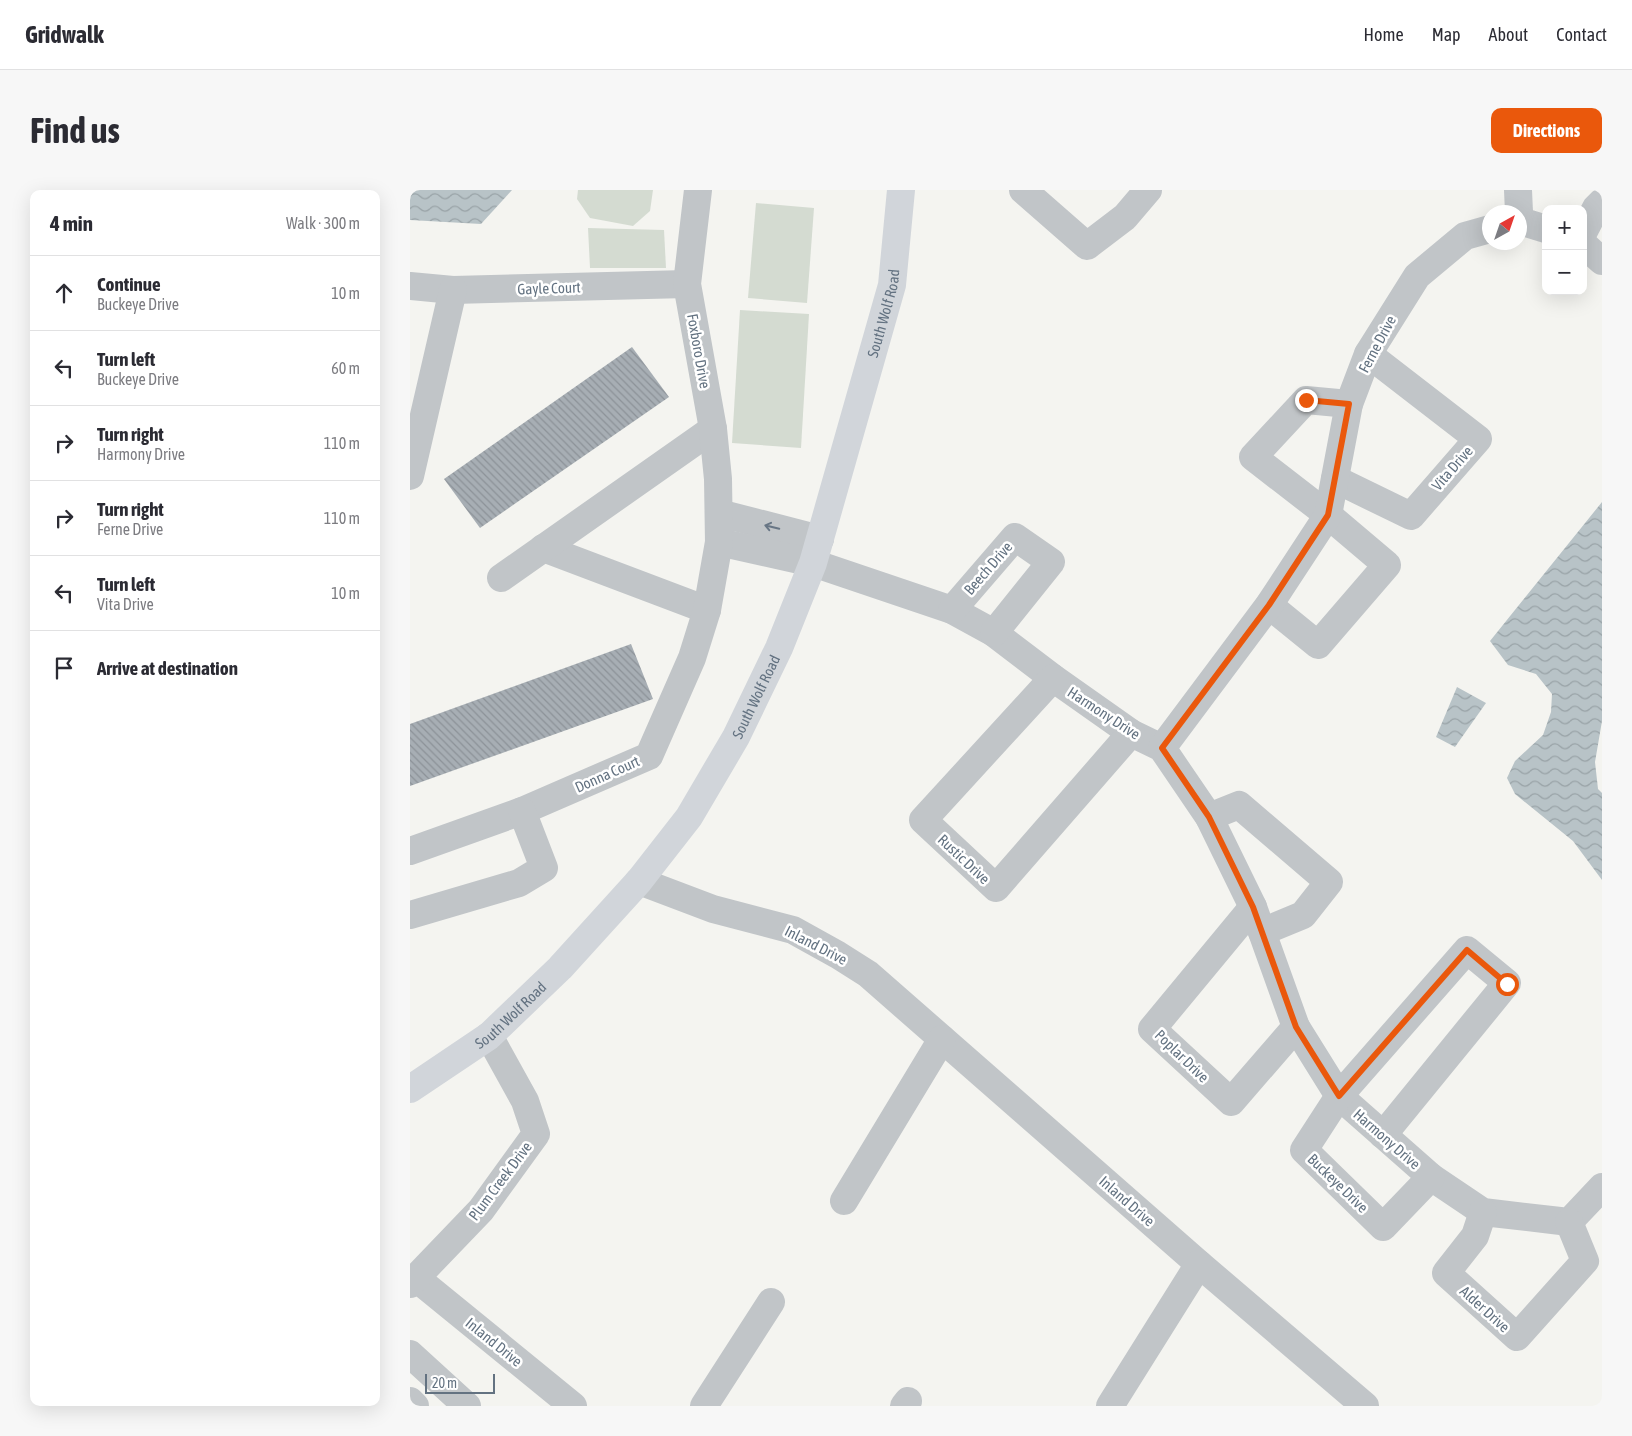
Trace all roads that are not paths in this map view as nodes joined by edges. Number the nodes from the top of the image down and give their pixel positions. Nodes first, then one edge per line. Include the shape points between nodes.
1 (698, 190) edge
2 (901, 190) edge
3 (1023, 190) edge
4 (1148, 190) edge
5 (1518, 190) edge
6 (1602, 202) edge
7 (1519, 205) edge
8 (1527, 223) edge
9 (1587, 225) edge
10 (1542, 228) edge
11 (1482, 231) edge
12 (1587, 248) edge
13 (1602, 261) edge
14 (688, 284) junction
15 (410, 286) edge
16 (453, 290) junction
17 (1368, 354) junction
18 (1349, 404) junction
19 (712, 429) junction
20 (410, 476) edge
21 (1335, 479) junction
22 (719, 513) junction
23 (1328, 515) junction
24 (719, 542) junction
25 (543, 548) junction
26 (816, 551) junction
27 (501, 578) dead end
28 (1269, 605) junction
29 (707, 610) junction
30 (952, 610) junction
31 (994, 633) junction
32 (1053, 678) junction
33 (1131, 733) junction
34 (1162, 748) junction
35 (522, 811) junction
36 (1209, 817) junction
37 (410, 851) edge
38 (639, 881) junction
39 (410, 915) edge
40 (1257, 919) junction
41 (1296, 1027) junction
42 (489, 1036) junction
43 (942, 1039) junction
44 (410, 1089) edge
45 (1339, 1096) junction
46 (1383, 1135) junction
47 (1431, 1177) junction
48 (1602, 1187) edge
49 (844, 1201) dead end
50 (1483, 1212) junction
51 (1569, 1222) junction
52 (1199, 1264) junction
53 (413, 1281) edge
54 (771, 1302) dead end
55 (410, 1354) edge
56 (410, 1401) edge
57 (415, 1406) edge
58 (467, 1406) edge
59 (573, 1406) edge
60 (704, 1406) edge
61 (1110, 1406) edge
62 (1365, 1406) edge

1 - 14 street, Foxboro Drive
2 - 26 main road, South Wolf Road via 892,285
3 - 4 street via 1087,246 1125,217
5 - 7 street
6 - 9 street
8 - 10 street
11 - 17 street, Ferne Drive via 1465,236 1417,276
12 - 13 street
14 - 16 street, Gayle Court
14 - 19 street, Foxboro Drive
15 - 16 street, Gayle Court
16 - 20 street
17 - 18 street, Ferne Drive
17 - 21 street, Vita Drive via 1478,439 1411,516
18 - 21 street, Ferne Drive
18 - 23 street via 1306,400 1252,456
19 - 22 street, Foxboro Drive
19 - 25 street
21 - 23 street, Ferne Drive
22 - 24 street, Foxboro Drive
26 -> 22 street
23 - 28 street, Ferne Drive
23 - 28 street via 1387,565 1318,645
24 - 26 street
24 - 29 street, Donna Court
25 - 27 street
25 - 29 street
26 - 30 street, Harmony Drive
26 - 38 main road, South Wolf Road via 779,648 736,737 689,817
28 - 34 street, Ferne Drive
29 - 35 street, Donna Court via 692,658 649,756
30 - 31 street, Harmony Drive
30 - 31 street, Beech Drive via 1015,537 1051,562
31 - 32 street, Harmony Drive
32 - 33 street, Harmony Drive
32 - 33 street, Rustic Drive via 923,820 996,888
33 - 34 street, Harmony Drive
34 - 36 street, Harmony Drive
35 - 37 street, Donna Court
35 - 39 street via 544,868 519,883
36 - 40 street, Harmony Drive
36 - 40 street, Poplar Drive via 1239,806 1329,882 1303,915
38 - 42 main road, South Wolf Road via 560,968
38 - 43 street, Inland Drive via 713,909 793,930 868,974
40 - 41 street, Harmony Drive
40 - 41 street, Poplar Drive via 1152,1029 1230,1102
41 - 45 street, Harmony Drive
42 - 44 main road, South Wolf Road
42 - 53 street, Plum Creek Drive via 525,1101 536,1134 480,1210
43 - 49 street
43 - 52 street, Inland Drive
45 - 46 street, Harmony Drive
45 - 46 street, Buckeye Drive via 1467,950 1507,984
45 - 47 street, Buckeye Drive via 1304,1150 1383,1227
46 - 47 street, Harmony Drive
47 - 50 street, Harmony Drive
48 - 51 street
50 - 51 street, Harmony Drive
50 - 51 street, Alder Drive via 1475,1236 1446,1273 1517,1337 1585,1261
52 - 61 street
52 - 62 street, Inland Drive
53 - 59 street, Inland Drive
54 - 60 street
55 - 58 street
56 - 57 street

